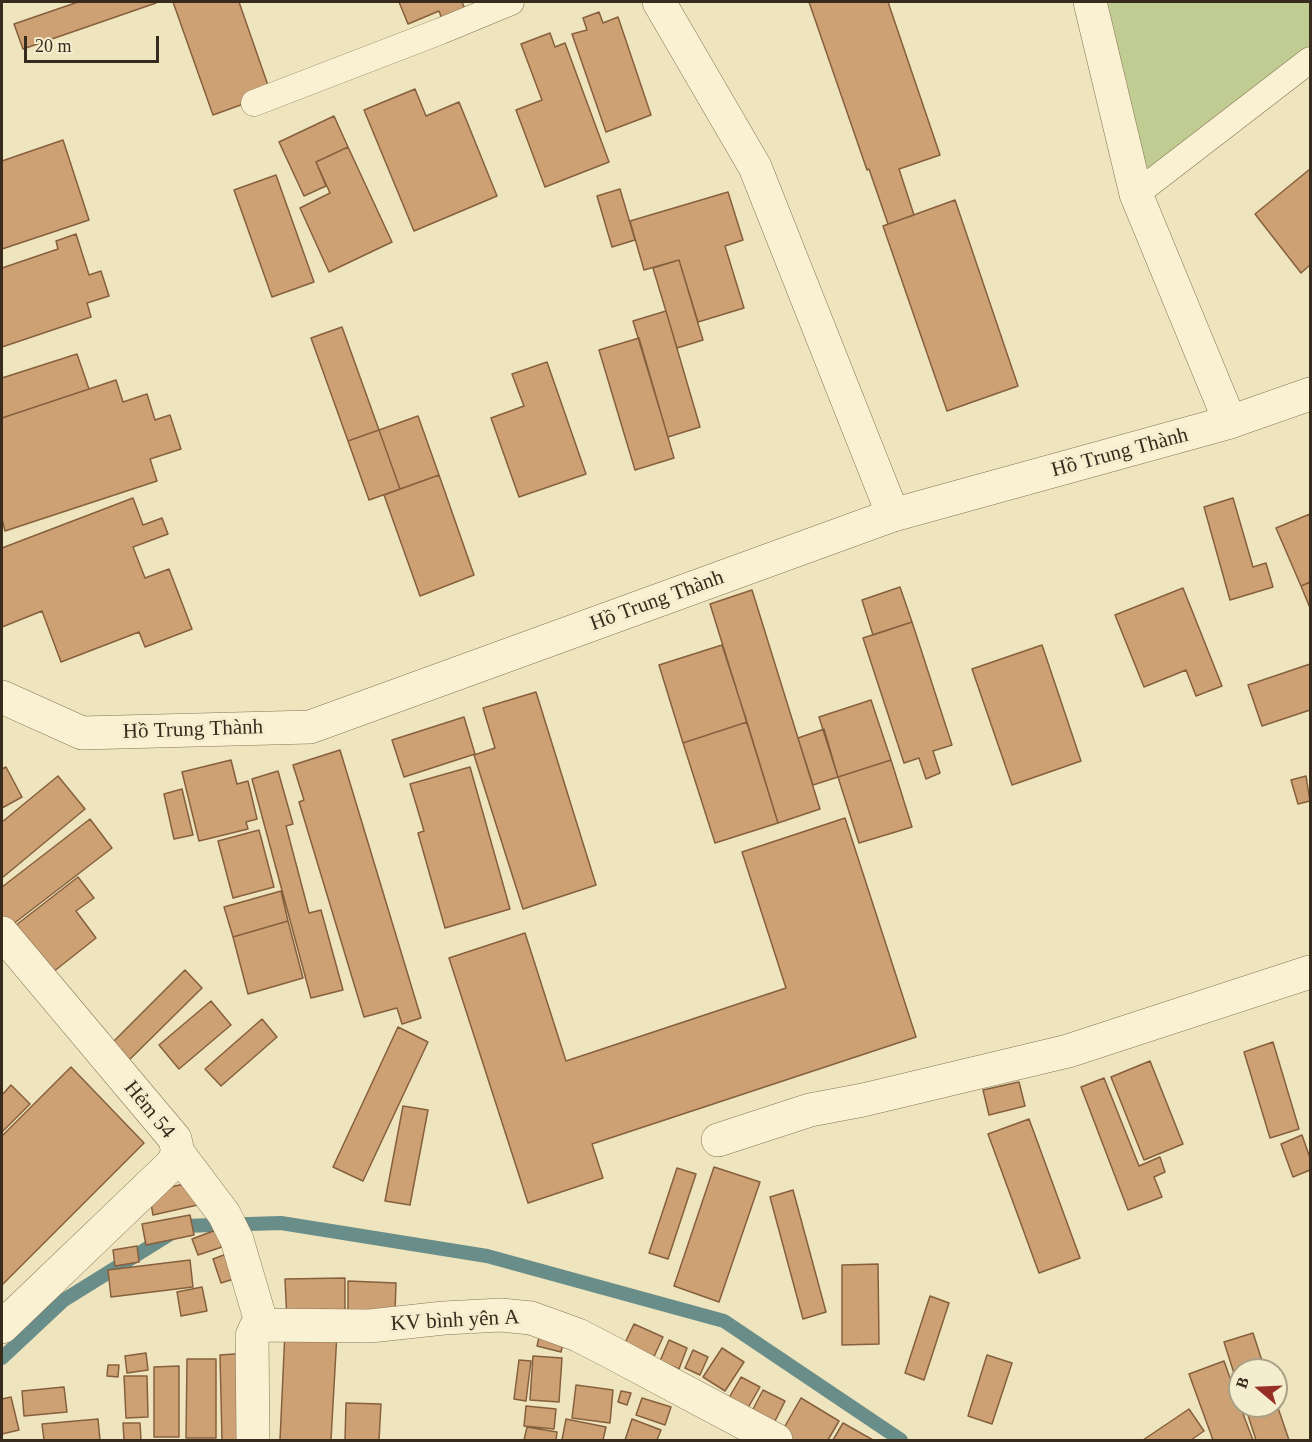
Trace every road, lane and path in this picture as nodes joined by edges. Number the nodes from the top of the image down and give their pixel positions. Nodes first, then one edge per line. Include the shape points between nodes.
1 (512, 2) edge
2 (659, 2) edge
3 (1090, 2) edge
4 (1311, 60) edge
5 (254, 103) dead end
6 (1136, 194) junction
7 (1311, 394) edge
8 (1230, 422) junction
9 (893, 515) junction
10 (2, 697) edge
11 (2, 933) edge
12 (1311, 972) edge
13 (718, 1140) dead end
14 (178, 1153) junction
15 (262, 1325) junction
16 (2, 1327) edge
17 (253, 1440) edge
18 (776, 1440) edge

1 - 5 lane
2 - 9 street via 755,167
3 - 6 street
4 - 6 lane
6 - 8 street
7 - 8 street, Hồ Trung Thành
8 - 9 street, Hồ Trung Thành
9 - 10 street, Hồ Trung Thành via 310,727 82,733
11 - 14 street, Hẻm 54 via 176,1139
12 - 13 street via 1068,1051 810,1110
14 - 15 street via 231,1227
14 - 16 street, Hẻm 54 via 164,1172
15 - 17 street via 252,1336
15 - 18 street, KV bình yên A via 370,1326 501,1315 531,1318 578,1335

